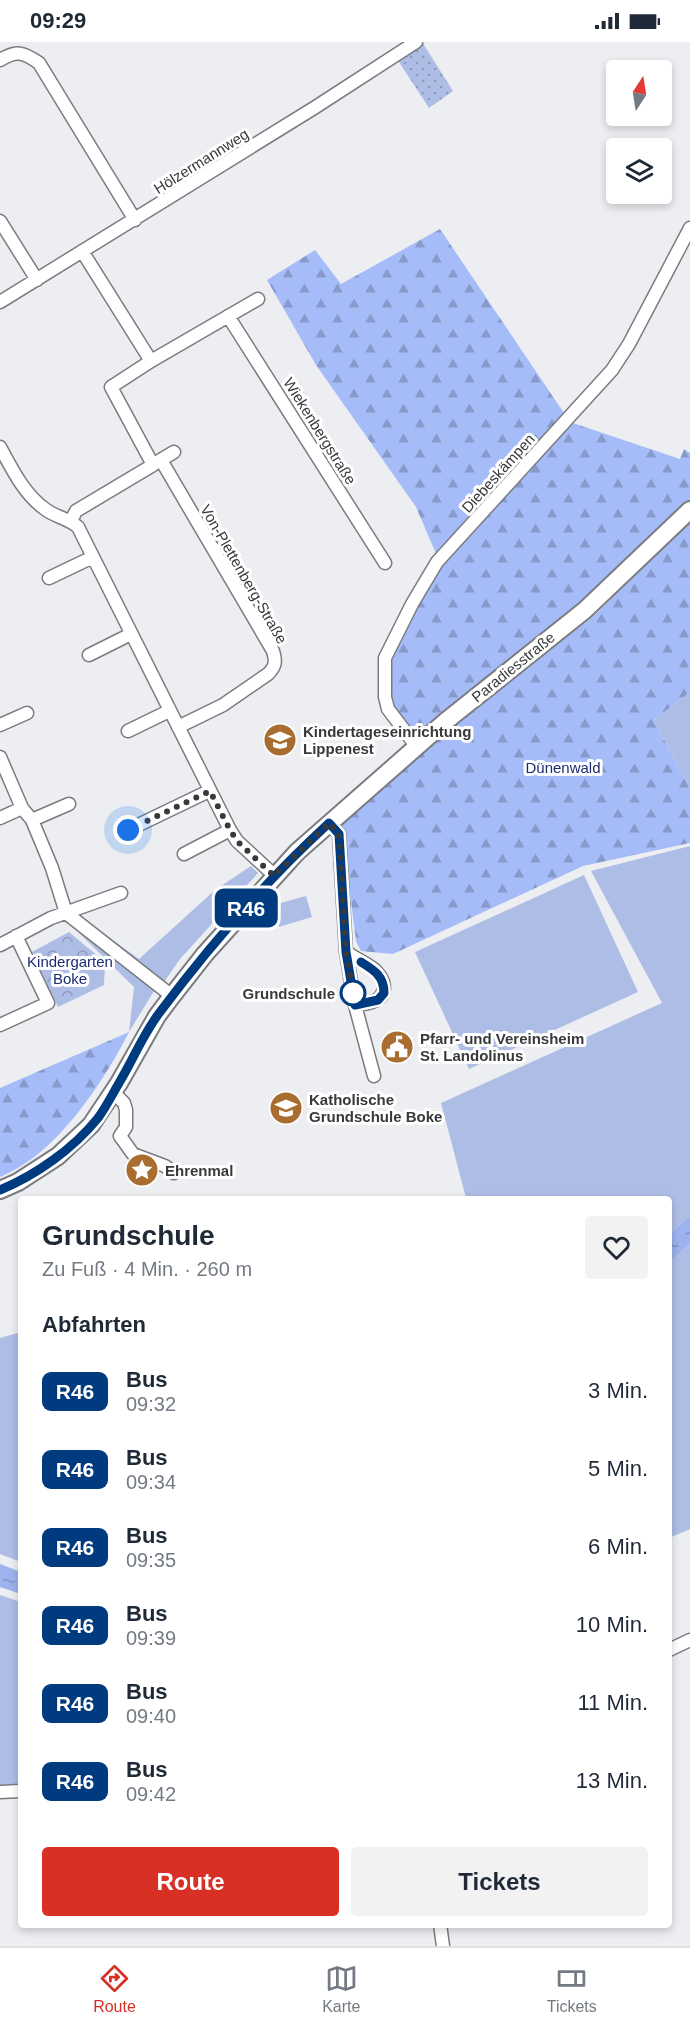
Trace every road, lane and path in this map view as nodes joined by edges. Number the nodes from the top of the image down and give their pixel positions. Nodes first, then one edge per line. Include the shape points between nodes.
1 (416, 42) edge
2 (0, 60) edge
3 (135, 220) junction
4 (0, 221) edge
5 (690, 228) edge
6 (82, 251) junction
7 (36, 280) junction
8 (258, 299) dead end
9 (0, 302) edge
10 (228, 316) junction
11 (151, 361) junction
12 (0, 447) edge
13 (174, 452) dead end
14 (157, 462) junction
15 (690, 510) edge
16 (71, 521) junction
17 (93, 557) junction
18 (386, 562) dead end
19 (49, 578) dead end
20 (131, 634) junction
21 (89, 655) dead end
22 (169, 711) junction
23 (27, 713) dead end
24 (0, 725) edge
25 (178, 727) junction
26 (128, 731) dead end
27 (417, 747) junction
28 (0, 757) edge
29 (210, 791) junction
30 (69, 804) dead end
31 (22, 808) junction
32 (0, 818) edge
33 (32, 820) junction
34 (329, 823) junction
35 (128, 830) dead end
36 (230, 830) junction
37 (184, 854) dead end
38 (274, 876) junction
39 (121, 893) dead end
40 (66, 913) junction
41 (16, 936) junction
42 (0, 945) edge
43 (346, 952) junction
44 (172, 996) junction
45 (355, 1005) junction
46 (0, 1025) edge
47 (374, 1076) dead end
48 (113, 1092) junction
49 (174, 1173) dead end
50 (0, 1190) edge
51 (690, 1640) edge
52 (672, 1649) edge
53 (18, 1791) edge
54 (0, 1792) edge
55 (441, 1928) edge
56 (443, 1946) edge

1 - 3 street, Hölzermannweg
2 - 3 street via 10,54 25,53 39,63
3 - 6 street, Hölzermannweg
4 - 7 street
5 - 27 street, Diebeskämpen via 612,370 437,562 412,604 386,658 385,697 388,709
6 - 7 street, Hölzermannweg
6 - 11 street
7 - 9 street, Hölzermannweg
8 - 10 street
10 - 11 street
10 - 18 street, Wiekenbergstraße
11 - 14 street via 111,387
12 - 16 street via 18,481 45,509
13 - 14 street
14 - 16 street via 76,512
14 - 25 street, Von-Plettenberg-Straße via 275,660 268,674 232,699
15 - 27 main road, Paradiesstraße via 585,610
16 - 17 street
17 - 19 street
17 - 20 street
20 - 21 street
20 - 22 street
22 - 25 street
22 - 26 street
23 - 24 street
25 - 29 street
27 - 34 main road, Paradiesstraße
28 - 31 street
29 - 35 street
29 - 36 street
30 - 33 street
31 - 32 street
31 - 33 street
33 - 40 street
34 - 38 main road, Paradiesstraße
34 - 43 street via 339,834
36 - 37 street
36 - 38 street
38 - 44 main road, Paradiesstraße
39 - 40 street
40 - 41 street
40 - 44 street
41 - 42 street
41 - 46 street via 48,1003
43 - 45 street
43 - 45 street via 376,971 384,987 378,1000
44 - 48 main road, Paradiesstraße
45 - 47 street
48 - 49 street via 124,1103 127,1121 120,1136 128,1149
48 - 50 main road, Paradiesstraße via 99,1116 70,1147
51 - 52 street
53 - 54 street
55 - 56 street

